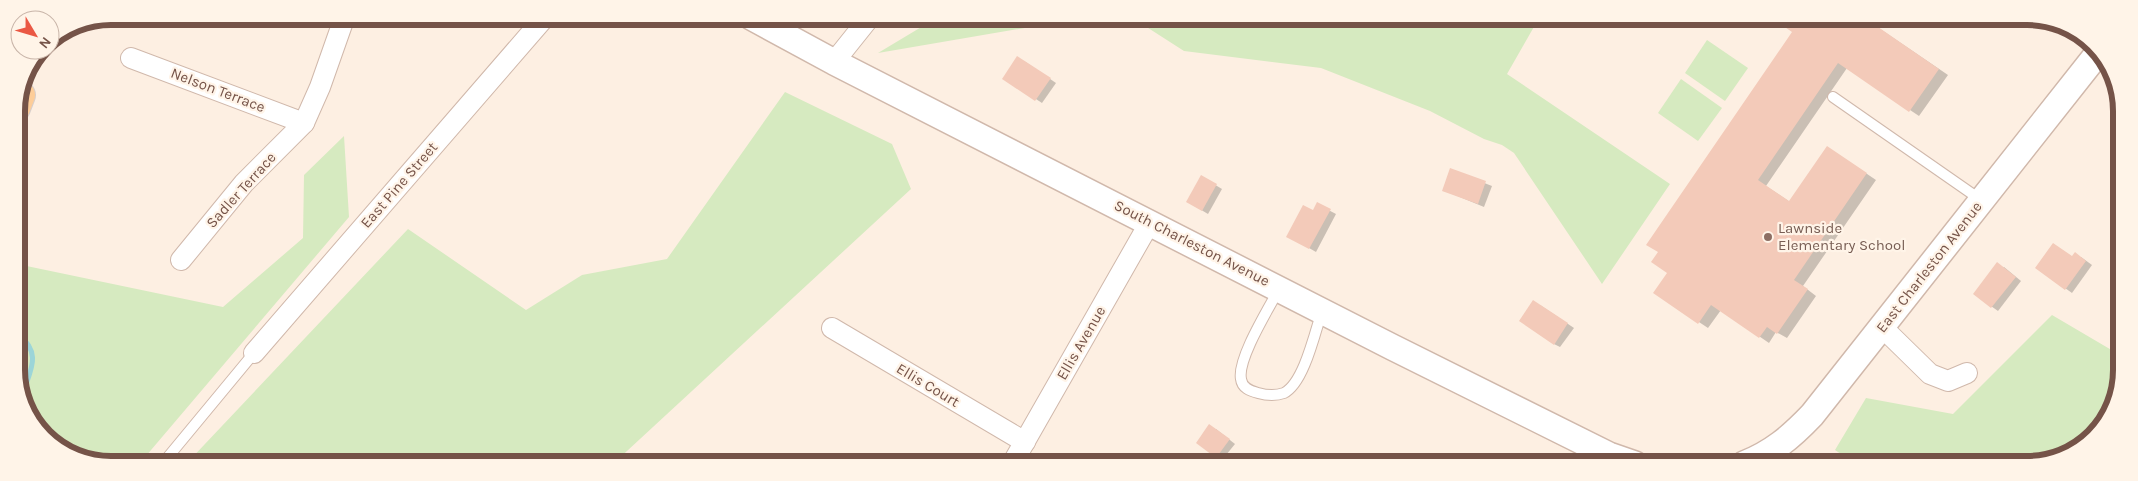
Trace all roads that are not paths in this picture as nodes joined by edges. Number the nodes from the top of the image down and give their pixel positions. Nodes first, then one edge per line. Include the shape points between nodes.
1 (342, 25) edge
2 (538, 25) edge
3 (766, 25) edge
4 (864, 25) edge
5 (2094, 57) edge
6 (131, 58) dead end
7 (834, 62) junction
8 (1833, 97) dead end
9 (304, 123) junction
10 (1981, 200) junction
11 (1150, 222) junction
12 (181, 260) dead end
13 (1279, 288) junction
14 (1322, 310) junction
15 (1882, 327) junction
16 (832, 328) dead end
17 (254, 353) joint
18 (1967, 373) dead end
19 (1025, 442) junction
20 (169, 456) edge
21 (1017, 456) edge
22 (1614, 456) edge
23 (1762, 456) edge

1 - 9 street
2 - 17 street, East Pine Street
3 - 7 street, South Charleston Avenue
4 - 7 street
5 - 10 street, East Charleston Avenue
6 - 9 street, Nelson Terrace
7 - 11 street, South Charleston Avenue
8 - 10 lane
9 - 12 street, Sadler Terrace via 244,183
10 - 15 street, East Charleston Avenue
11 - 13 street, South Charleston Avenue
11 - 19 street, Ellis Avenue
13 - 14 street, South Charleston Avenue
13 - 14 lane via 1252,339 1242,369 1241,380 1251,391 1267,395 1284,393 1293,385 1301,373
14 - 22 street, South Charleston Avenue
15 - 18 street via 1930,374 1948,381
15 - 23 street, East Charleston Avenue via 1812,415 1792,436
16 - 19 street, Ellis Court
17 - 20 lane
19 - 21 street, Ellis Avenue

